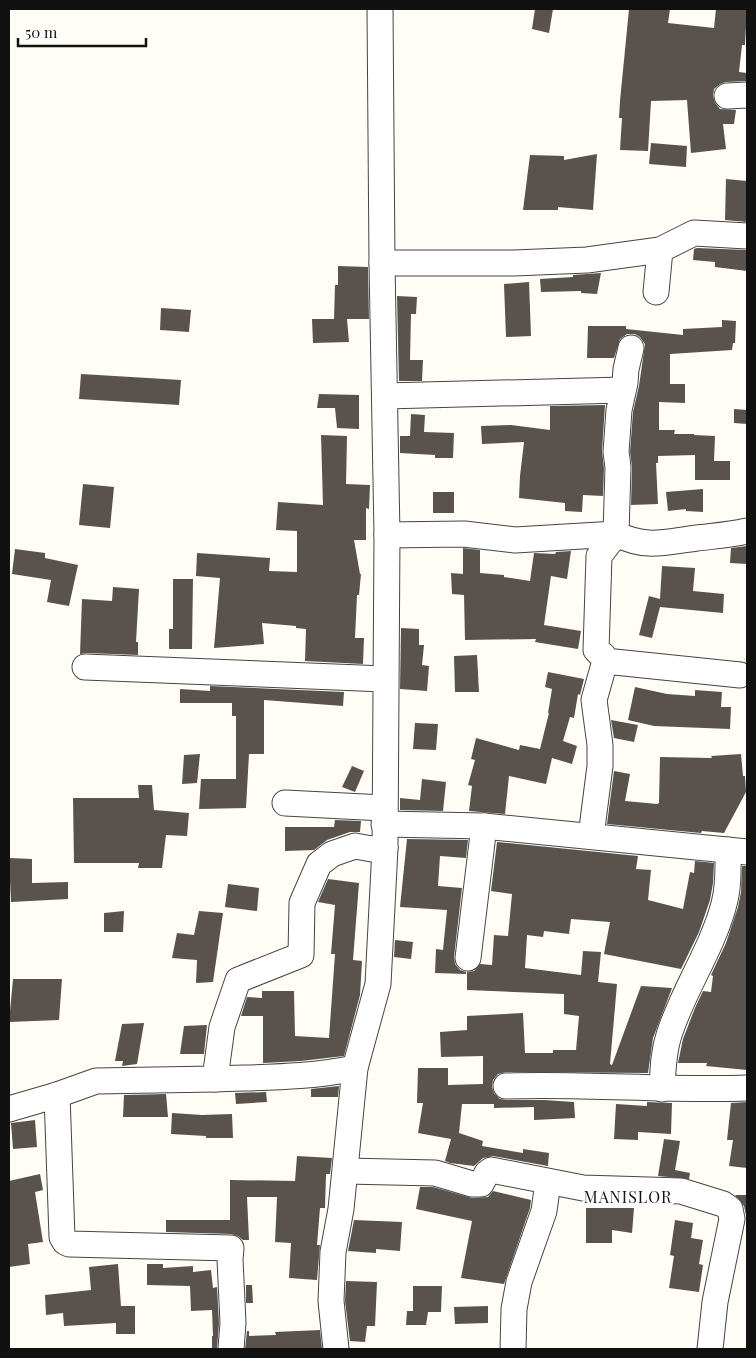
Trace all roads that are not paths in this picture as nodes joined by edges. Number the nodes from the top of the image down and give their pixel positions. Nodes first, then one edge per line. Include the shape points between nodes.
1 (380, 9) edge
2 (747, 236) edge
3 (660, 250) junction
4 (382, 263) junction
5 (656, 292) dead end
6 (631, 348) dead end
7 (622, 390) junction
8 (385, 396) junction
9 (747, 531) edge
10 (616, 534) junction
11 (387, 535) junction
12 (605, 660) junction
13 (85, 667) dead end
14 (740, 675) dead end
15 (386, 679) junction
16 (284, 803) dead end
17 (384, 816) junction
18 (484, 826) junction
19 (591, 836) junction
20 (384, 848) junction
21 (738, 851) edge
22 (468, 958) dead end
23 (355, 1068) junction
24 (214, 1079) junction
25 (506, 1086) dead end
26 (747, 1088) edge
27 (662, 1089) junction
28 (58, 1095) junction
29 (9, 1109) edge
30 (346, 1171) junction
31 (548, 1182) junction
32 (231, 1349) edge
33 (336, 1349) edge
34 (514, 1349) edge
35 (710, 1349) edge

1 - 4 street
2 - 3 street via 694,233
3 - 4 street via 587,260
3 - 5 street
4 - 8 street
6 - 7 street
7 - 8 street
7 - 10 street via 617,441
8 - 11 street
9 - 10 street via 659,544 632,542
10 - 11 street via 515,540 464,534
10 - 12 street via 599,556 596,650 604,655
11 - 15 street
12 - 14 street
12 - 19 street via 594,700 600,766
13 - 15 street
15 - 17 street
16 - 17 street
17 - 18 street
17 - 20 street
18 - 19 street
18 - 22 street
19 - 21 street
20 - 23 street via 378,984
20 - 24 street via 355,846 332,854 319,864 302,903 301,955 238,980 222,1027
21 - 27 street via 728,877 724,903 669,1035
23 - 24 street via 302,1076
23 - 30 street
24 - 28 street via 96,1081
25 - 27 street
26 - 27 street
28 - 29 street
28 - 32 street via 64,1242 231,1248
30 - 31 street via 435,1173 481,1184 491,1170
30 - 33 street via 333,1252 331,1301
31 - 34 street via 544,1211 519,1282 514,1309
31 - 35 street via 583,1188 681,1191 730,1209 732,1219 715,1302

